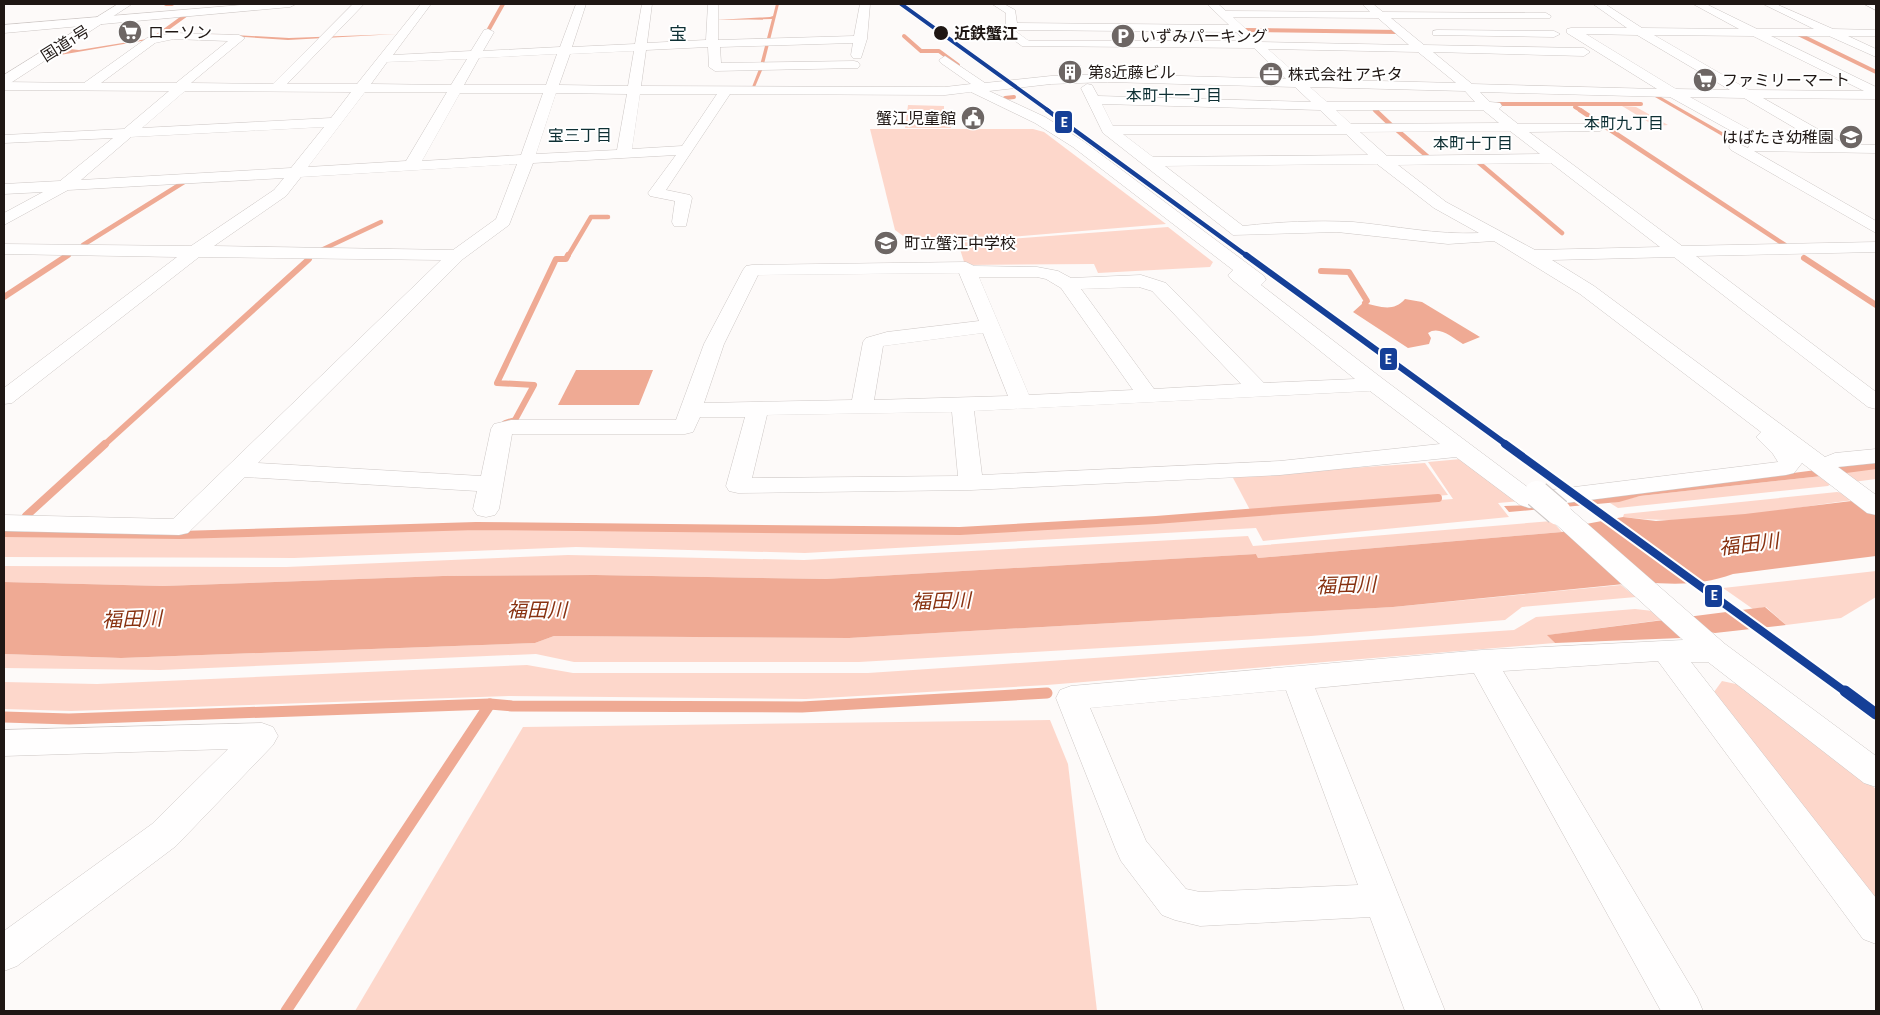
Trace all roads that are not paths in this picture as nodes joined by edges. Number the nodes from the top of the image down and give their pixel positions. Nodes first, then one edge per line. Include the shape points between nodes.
1 (126, 4) edge
2 (290, 4) edge
3 (359, 4) edge
4 (426, 4) edge
5 (581, 4) edge
6 (647, 4) edge
7 (713, 4) edge
8 (865, 4) edge
9 (997, 4) edge
10 (1212, 4) edge
11 (1367, 4) edge
12 (1509, 4) edge
13 (1598, 4) edge
14 (1698, 4) edge
15 (1768, 4) edge
16 (1869, 4) edge
17 (249, 6) edge
18 (1876, 7) edge
19 (1527, 10) edge
20 (184, 14) junction
21 (1223, 14) junction
22 (1381, 14) junction
23 (98, 21) junction
24 (1012, 26) junction
25 (4, 29) edge
26 (1239, 29) junction
27 (1571, 31) junction
28 (1639, 31) junction
29 (488, 32) dead end
30 (1402, 32) junction
31 (1754, 32) junction
32 (1831, 32) junction
33 (1876, 33) edge
34 (1554, 34) junction
35 (151, 39) junction
36 (861, 39) junction
37 (713, 44) junction
38 (1026, 44) junction
39 (1257, 45) junction
40 (640, 47) junction
41 (565, 50) junction
42 (1423, 50) junction
43 (1584, 52) junction
44 (1876, 53) edge
45 (475, 55) junction
46 (1034, 55) dead end
47 (382, 59) junction
48 (945, 60) dead end
49 (1598, 62) dead end
50 (854, 65) junction
51 (1042, 68) dead end
52 (1622, 77) dead end
53 (1083, 79) junction
54 (1051, 80) junction
55 (4, 81) edge
56 (1299, 83) junction
57 (4, 86) edge
58 (88, 86) junction
59 (182, 86) junction
60 (277, 87) junction
61 (360, 87) junction
62 (979, 88) junction
63 (1469, 88) junction
64 (455, 89) junction
65 (550, 89) junction
66 (633, 90) junction
67 (726, 90) junction
68 (848, 91) junction
69 (1645, 93) junction
70 (1876, 93) edge
71 (1746, 94) junction
72 (1669, 99) junction
73 (1092, 100) junction
74 (1625, 105) dead end
75 (1324, 106) junction
76 (1486, 106) junction
77 (1506, 106) dead end
78 (1679, 113) dead end
79 (334, 122) junction
80 (1514, 127) junction
81 (1600, 127) dead end
82 (1350, 129) junction
83 (1108, 130) junction
84 (128, 133) junction
85 (1722, 139) dead end
86 (7, 142) edge
87 (1771, 147) junction
88 (1840, 148) junction
89 (1876, 149) edge
90 (687, 150) junction
91 (624, 154) junction
92 (1555, 158) junction
93 (527, 159) junction
94 (1383, 160) junction
95 (1148, 162) junction
96 (411, 166) junction
97 (295, 172) junction
98 (64, 186) junction
99 (4, 189) edge
100 (1876, 215) edge
101 (4, 220) edge
102 (680, 222) dead end
103 (1876, 228) edge
104 (1497, 236) junction
105 (1876, 247) edge
106 (4, 249) edge
107 (1677, 251) junction
108 (194, 252) junction
109 (1532, 255) junction
110 (457, 256) junction
111 (968, 271) junction
112 (1247, 272) junction
113 (1068, 284) junction
114 (991, 326) junction
115 (1375, 384) junction
116 (1259, 391) junction
117 (1729, 394) junction
118 (1149, 396) junction
119 (4, 398) edge
120 (1021, 402) junction
121 (1876, 402) edge
122 (962, 405) junction
123 (862, 406) junction
124 (691, 410) junction
125 (757, 410) junction
126 (1463, 449) junction
127 (1876, 456) edge
128 (1835, 460) dead end
129 (238, 469) junction
130 (971, 483) junction
131 (490, 484) junction
132 (1876, 507) edge
133 (486, 509) dead end
134 (4, 523) edge
135 (1706, 644) junction
136 (1666, 650) junction
137 (1482, 661) junction
138 (1296, 678) junction
139 (4, 743) edge
140 (1876, 774) edge
141 (1382, 900) junction
142 (1876, 927) edge
143 (4, 952) edge
144 (1425, 1011) edge
145 (1682, 1011) edge

1 - 23 main road, 国道1号
2 - 17 main road
3 - 60 street
4 - 47 street
5 - 41 street
6 - 40 street
7 - 37 street
8 - 36 street
9 - 24 street via 1011,12
10 - 21 street
11 - 22 street
12 - 19 street
13 - 28 street
14 - 31 street
15 - 32 street
16 - 18 street
17 - 20 main road
19 - 22 street
19 - 27 street via 1546,16
19 - 34 street
20 - 23 main road
20 - 35 street
21 - 22 street
21 - 26 street
22 - 30 street
23 - 25 main road
23 - 55 main road, 国道1号
24 - 26 street
24 - 38 street via 1007,30
26 - 39 street
27 - 28 street
27 - 72 street
28 - 31 street
28 - 71 street
29 - 45 street
30 - 34 street
30 - 42 street
31 - 32 street
31 - 70 street
32 - 33 street
32 - 44 street
34 - 43 street
35 - 58 street
35 - 59 street via 174,36 239,38
36 - 37 street
36 - 50 street
37 - 40 street
37 - 50 street via 715,67
38 - 39 street
38 - 46 street
39 - 42 street
39 - 56 street
40 - 41 street
40 - 66 street
41 - 45 street
41 - 65 street
42 - 43 street
42 - 63 street
43 - 49 street
45 - 47 street
45 - 64 street
47 - 61 street
48 - 62 street
50 - 68 street
51 - 54 street
52 - 69 street
53 - 54 street
53 - 56 street
53 - 73 street
54 - 62 street
56 - 63 street
56 - 75 street
57 - 58 street
58 - 59 street
59 - 60 street
59 - 84 street
60 - 61 street
61 - 64 street
61 - 79 street
62 - 68 street
62 - 112 street via 1078,144
63 - 69 street
63 - 76 street
64 - 65 street
64 - 96 street
65 - 66 street
65 - 93 street
66 - 67 street
66 - 91 street
67 - 68 street
67 - 90 street
69 - 72 street
70 - 71 street
71 - 72 street
71 - 88 street
72 - 74 street
72 - 78 street
72 - 87 street
73 - 75 street
73 - 83 street
75 - 76 street
75 - 82 street
76 - 77 street
76 - 80 street
79 - 84 street
79 - 97 street
80 - 81 street
80 - 82 street
80 - 92 street
82 - 83 street
82 - 94 street
83 - 95 street
84 - 86 street
84 - 98 street
85 - 103 street
87 - 88 street
87 - 100 street via 1755,147
88 - 89 street
90 - 91 street
90 - 102 street via 656,193 684,198
91 - 93 street
92 - 94 street
92 - 107 street
93 - 96 street
93 - 110 street via 503,220
94 - 95 street
94 - 104 street via 1440,205
95 - 104 street via 1239,231 1317,226 1454,240
96 - 97 street
97 - 98 street
97 - 108 street via 280,193
98 - 99 street
98 - 101 street
104 - 109 street
105 - 107 street
106 - 108 street
107 - 109 street
107 - 121 street
108 - 110 street
108 - 119 street
109 - 117 street via 1587,290
110 - 129 street
111 - 113 street via 1037,272 1052,275
111 - 114 street
111 - 124 street via 966,267 752,270 714,344
112 - 115 street via 1237,275
112 - 135 street, bridge via 1482,447
113 - 116 street via 1141,281 1159,287
113 - 118 street
114 - 120 street
114 - 123 street via 873,342
115 - 116 street
115 - 126 street
116 - 118 street
117 - 126 street via 1713,396 1783,450 1790,463 1786,468 1529,500
117 - 132 street
118 - 120 street
120 - 122 street
122 - 123 street
122 - 130 street
123 - 125 street
124 - 125 street
124 - 131 street via 685,426 502,429
125 - 130 street via 738,486
126 - 130 street via 1280,468
127 - 128 street
129 - 131 street
129 - 134 street via 179,527
131 - 133 street
135 - 136 street
135 - 140 street
136 - 137 street
136 - 142 street
137 - 138 street
137 - 145 street
138 - 141 street
138 - 141 street via 1071,698 1133,850 1175,903 1200,909
139 - 143 street via 262,736 164,835
141 - 144 street

